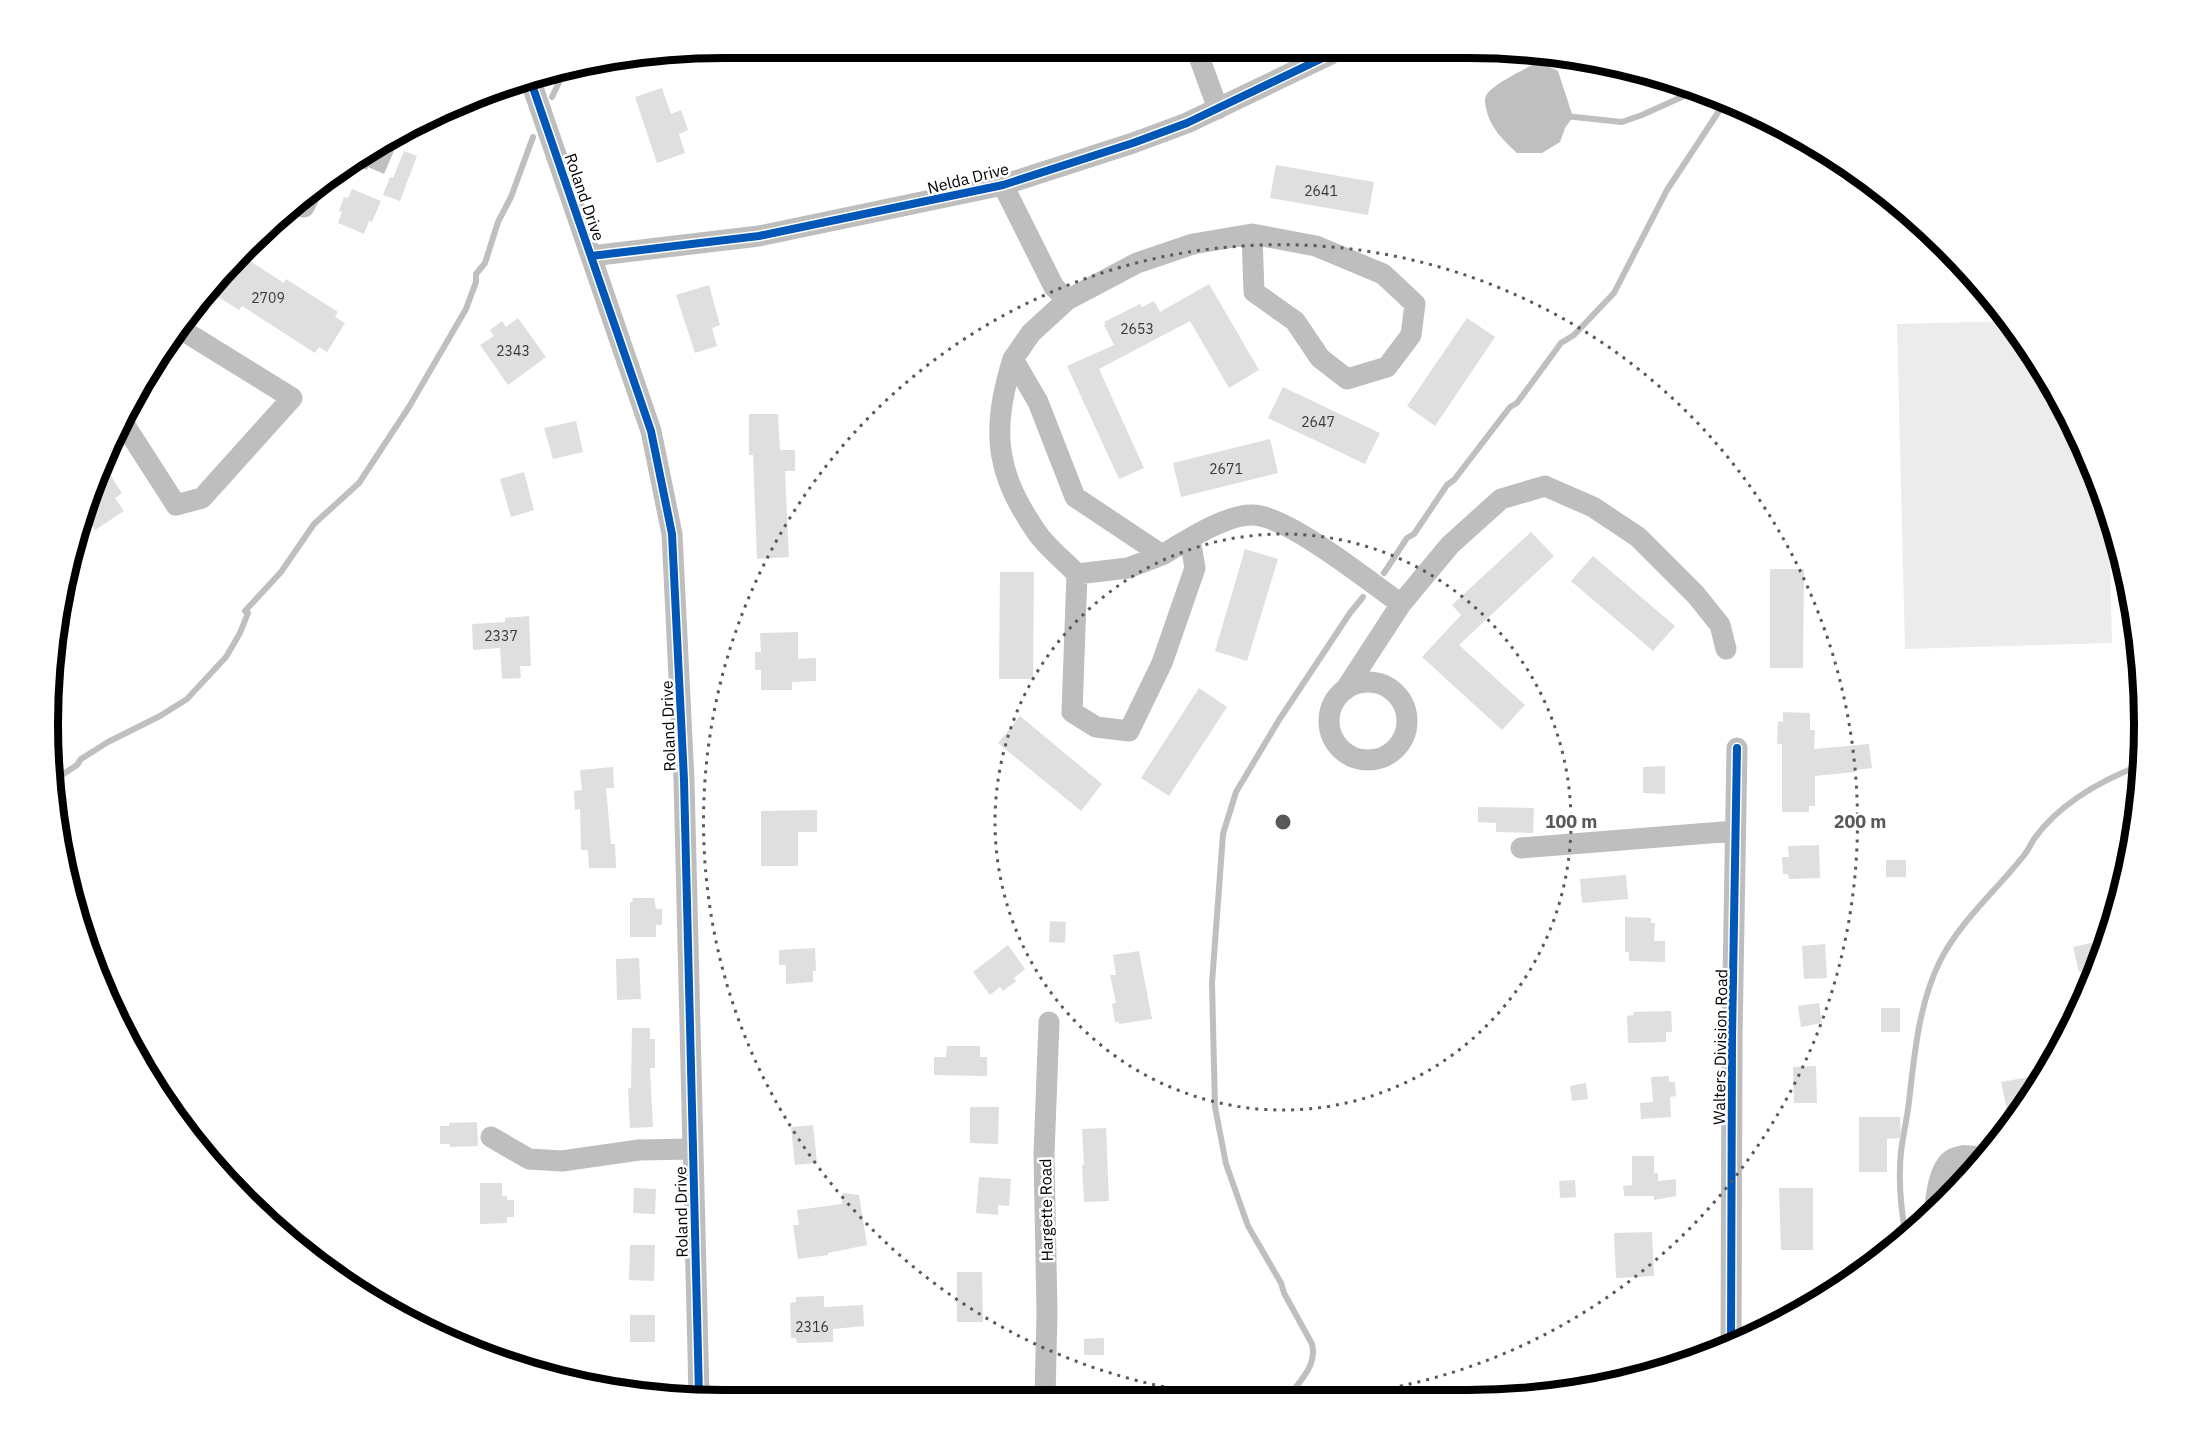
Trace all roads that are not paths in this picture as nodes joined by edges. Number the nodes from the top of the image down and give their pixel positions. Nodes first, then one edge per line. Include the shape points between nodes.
1 (1205, 58) edge
2 (1323, 58) edge
3 (533, 87) edge
4 (1218, 109) junction
5 (1003, 184) junction
6 (1252, 234) junction
7 (591, 256) junction
8 (1067, 300) junction
9 (186, 333) edge
10 (1014, 359) junction
11 (127, 429) edge
12 (1190, 539) junction
13 (1162, 555) junction
14 (1077, 574) junction
15 (1401, 604) junction
16 (1726, 649) dead end
17 (1345, 690) dead end
18 (1737, 748) dead end
19 (1735, 831) junction
20 (1521, 848) dead end
21 (1048, 1022) dead end
22 (491, 1137) dead end
23 (693, 1149) junction
24 (1731, 1336) edge
25 (699, 1389) edge
26 (1045, 1390) edge

1 - 4 street
2 - 4 street, Nelda Drive
3 - 7 street, Roland Drive
4 - 5 street, Nelda Drive via 1133,143
5 - 7 street, Nelda Drive via 759,236
5 - 8 street via 1054,287
6 - 6 street via 1316,246 1383,274 1415,304 1411,335 1387,367 1347,379 1320,358 1296,321 1254,292
6 - 8 street via 1193,244 1137,263
7 - 23 street, Roland Drive via 651,430 672,534 684,780
8 - 10 street via 1031,333
9 - 11 street via 292,398 202,498 176,505
10 - 13 street via 1038,402 1075,497
10 - 14 street via 1005,384 999,451 1013,495 1039,537
12 - 13 street
12 - 14 street via 1195,568 1162,663 1129,731 1096,728 1072,712
12 - 15 street via 1225,521 1253,514 1286,524
13 - 14 street via 1128,568
15 - 16 street via 1450,545 1501,500 1545,486 1593,507 1638,537 1696,595 1720,626
15 - 17 street
18 - 19 street, Walters Division Road
19 - 20 street
19 - 24 street, Walters Division Road
21 - 26 street, Hargette Road
22 - 23 street via 529,1159 551,1161 639,1150
23 - 25 street, Roland Drive

